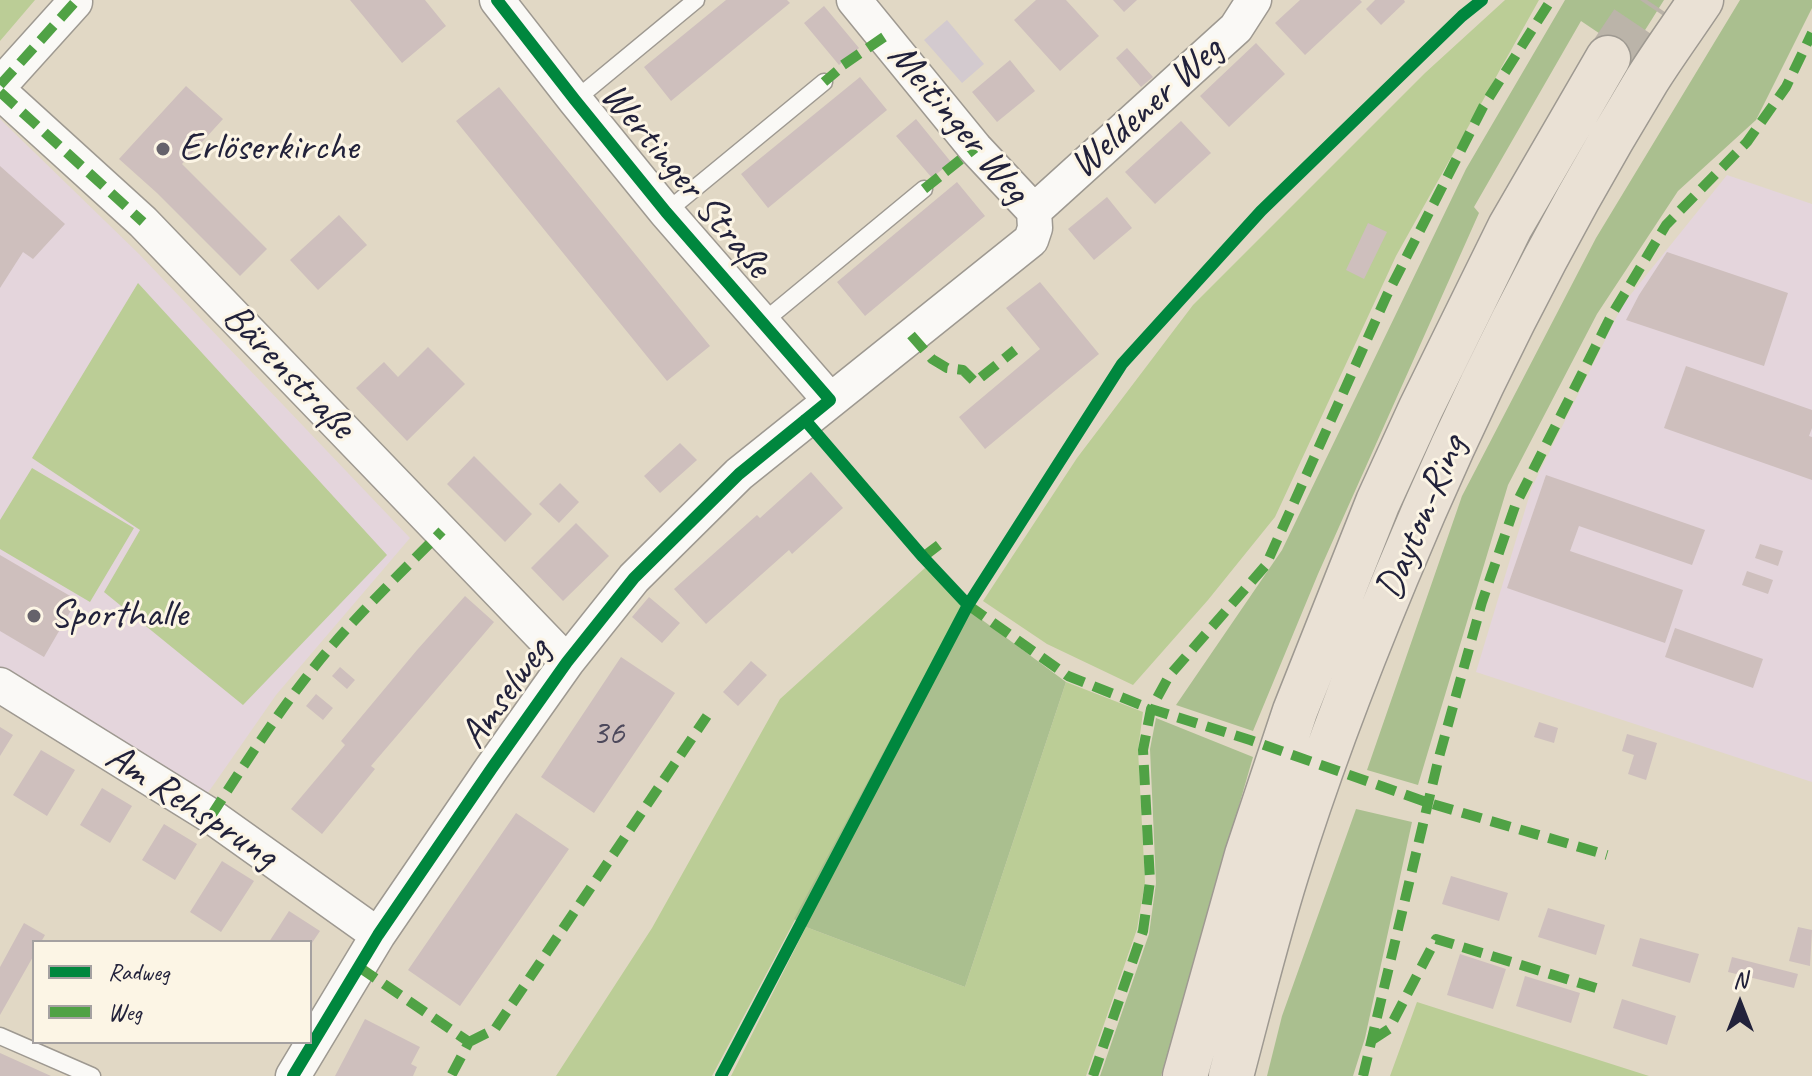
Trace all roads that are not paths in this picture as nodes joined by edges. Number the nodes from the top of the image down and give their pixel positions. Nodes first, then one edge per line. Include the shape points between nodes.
1 (497, 0) edge
2 (696, 0) edge
3 (854, 0) edge
4 (1254, 0) edge
5 (1701, 0) edge
6 (75, 2) dead end
7 (1608, 58) tunnel mouth
8 (824, 82) dead end
9 (0, 85) edge
10 (0, 92) edge
11 (575, 100) junction
12 (924, 189) dead end
13 (1034, 211) junction
14 (666, 212) junction
15 (763, 322) junction
16 (830, 400) junction
17 (567, 662) junction
18 (0, 685) edge
19 (378, 935) junction
20 (0, 1036) edge
21 (92, 1076) edge
22 (293, 1076) edge
23 (1185, 1076) edge
24 (1231, 1076) edge

1 - 11 street, Wertinger Straße
2 - 11 lane
3 - 13 street, Meitinger Weg
4 - 13 street, Weldener Weg via 1236,28
5 - 24 highway, Dayton-Ring via 1648,79 1549,251 1426,505 1378,619 1287,871
6 - 9 street
7 - 23 highway, Dayton-Ring via 1510,227 1378,502 1295,711 1247,855
8 - 14 lane
10 - 17 street, Bärenstraße via 143,222
11 - 14 street, Wertinger Straße
12 - 15 lane
13 - 16 street, Meitinger Weg via 1031,240
14 - 15 street, Wertinger Straße
15 - 16 street, Wertinger Straße
16 - 17 street, Amselweg via 739,474 634,578
17 - 19 street, Amselweg
18 - 19 street, Am Rehsprung via 211,816
19 - 22 street, Amselweg
20 - 21 lane

